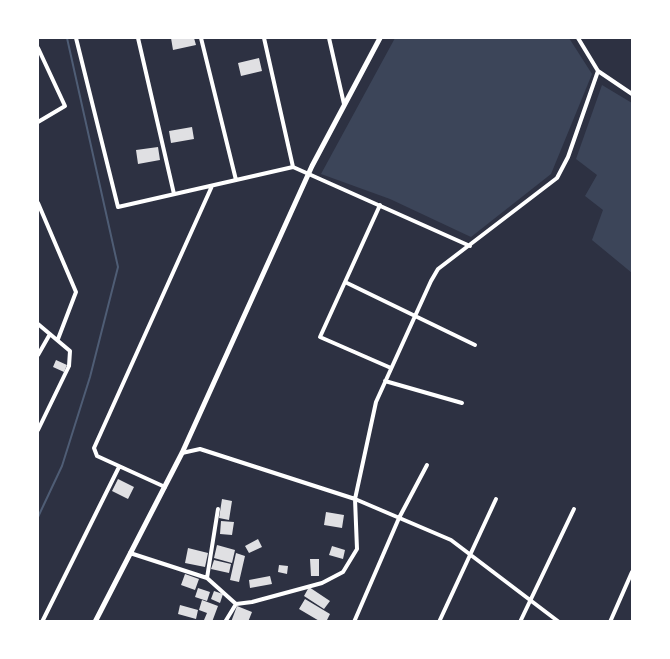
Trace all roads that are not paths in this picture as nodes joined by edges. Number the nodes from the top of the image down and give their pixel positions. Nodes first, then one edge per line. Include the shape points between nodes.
1 (76, 38) edge
2 (138, 38) edge
3 (201, 38) edge
4 (264, 38) edge
5 (328, 38) edge
6 (380, 38) edge
7 (578, 38) edge
8 (38, 48) edge
9 (598, 71) junction
10 (633, 94) edge
11 (344, 106) junction
12 (38, 122) edge
13 (293, 168) junction
14 (308, 176) junction
15 (236, 180) junction
16 (212, 186) junction
17 (174, 194) junction
18 (38, 203) edge
19 (380, 205) junction
20 (471, 246) junction
21 (345, 282) junction
22 (415, 316) junction
23 (38, 324) edge
24 (50, 334) junction
25 (58, 339) junction
26 (475, 345) dead end
27 (38, 355) edge
28 (391, 368) junction
29 (385, 381) junction
30 (462, 403) dead end
31 (38, 430) edge
32 (182, 453) junction
33 (427, 465) dead end
34 (119, 467) junction
35 (165, 487) junction
36 (355, 499) junction
37 (496, 499) dead end
38 (574, 509) dead end
39 (218, 510) dead end
40 (399, 518) junction
41 (130, 553) junction
42 (470, 554) junction
43 (633, 572) edge
44 (207, 578) junction
45 (531, 599) junction
46 (236, 604) junction
47 (42, 621) edge
48 (95, 621) edge
49 (225, 621) edge
50 (354, 621) edge
51 (439, 621) edge
52 (520, 621) edge
53 (559, 621) edge
54 (610, 621) edge

1 - 17 street via 118,207
2 - 17 street
3 - 15 street
4 - 13 street
5 - 11 street
6 - 11 street
7 - 9 street
8 - 12 street via 65,106
9 - 10 street
9 - 20 street via 557,178
11 - 14 street
13 - 14 street
13 - 15 street
14 - 19 street
14 - 32 street
15 - 16 street
16 - 17 street
16 - 34 street via 94,448 97,456
18 - 25 street via 76,292
19 - 20 street
19 - 21 street
20 - 22 street via 438,269
21 - 22 street
21 - 28 street via 320,337
22 - 26 street
22 - 28 street
23 - 24 street
24 - 25 street
24 - 27 street
25 - 31 street via 70,351 69,366
28 - 29 street
29 - 30 street
29 - 36 street via 376,402
32 - 35 street
32 - 36 street via 200,449
33 - 40 street
34 - 35 street
34 - 47 street
35 - 41 street
36 - 40 street
36 - 46 street via 357,549 343,572 322,583
37 - 42 street
38 - 45 street
39 - 44 street
40 - 42 street via 451,540
40 - 50 street
41 - 44 street
41 - 48 street
42 - 45 street
42 - 51 street
43 - 54 street
44 - 46 street
45 - 52 street
45 - 53 street
46 - 49 street

